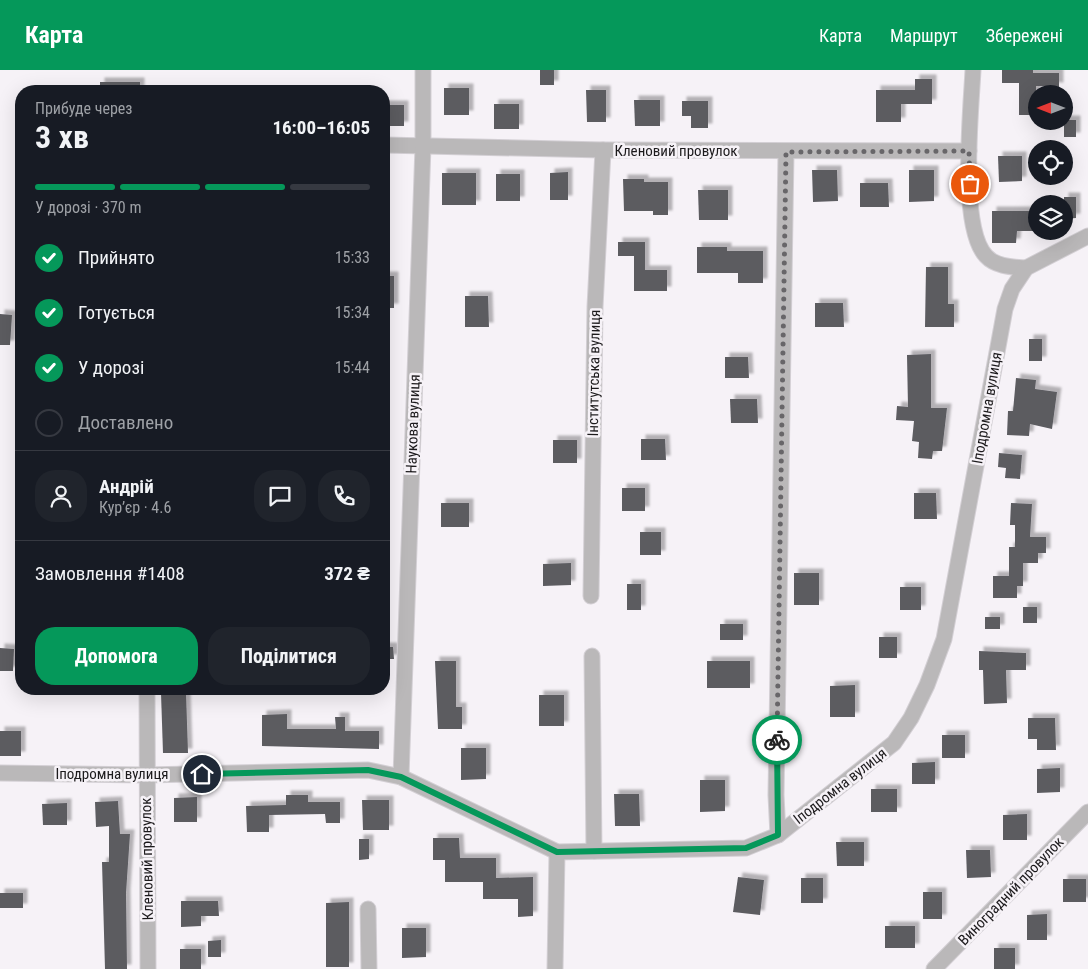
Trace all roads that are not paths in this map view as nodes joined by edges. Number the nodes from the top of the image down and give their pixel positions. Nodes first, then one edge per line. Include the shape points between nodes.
1 (423, 70) edge
2 (972, 70) edge
3 (390, 145) edge
4 (423, 146) junction
5 (603, 150) junction
6 (969, 151) junction
7 (786, 152) junction
8 (1088, 236) edge
9 (1026, 268) junction
10 (592, 596) dead end
11 (592, 656) dead end
12 (147, 695) edge
13 (0, 773) edge
14 (146, 775) junction
15 (401, 777) junction
16 (1088, 812) edge
17 (778, 835) junction
18 (594, 851) junction
19 (557, 852) junction
20 (368, 910) dead end
21 (148, 969) edge
22 (369, 969) edge
23 (555, 969) edge
24 (934, 969) edge

1 - 4 street, Наукова вулиця
2 - 6 street
3 - 4 street, Кленовий провулок
4 - 5 street, Кленовий провулок
4 - 15 street, Наукова вулиця
5 - 7 street, Кленовий провулок
5 - 10 street, Інститутська вулиця via 594,307
6 - 7 street, Кленовий провулок
6 - 9 street via 971,216 976,236 987,256 1002,265
7 - 17 street
8 - 9 street, Іподромна вулиця
9 - 17 street, Іподромна вулиця via 1012,289 1005,310 944,639 927,685 894,744
11 - 18 street
12 - 14 street, Кленовий провулок
13 - 14 street, Іподромна вулиця
14 - 15 street, Іподромна вулиця via 368,770
14 - 21 street, Кленовий провулок
15 - 19 street, Іподромна вулиця
16 - 24 street, Виноградний провулок
17 - 18 street, Іподромна вулиця via 746,848
18 - 19 street, Іподромна вулиця
19 - 23 street
20 - 22 street

